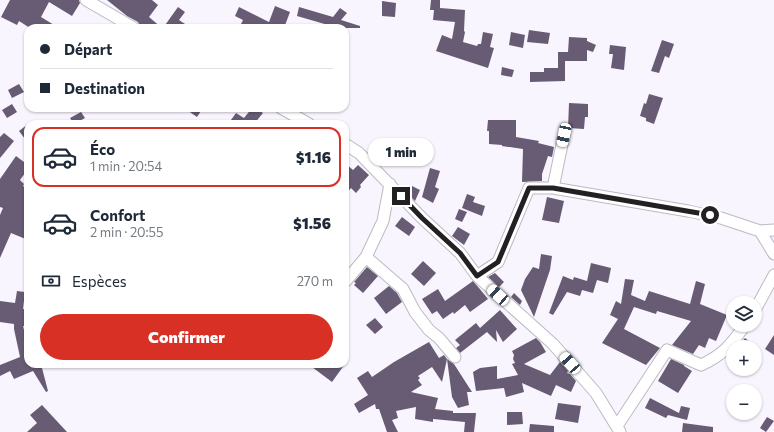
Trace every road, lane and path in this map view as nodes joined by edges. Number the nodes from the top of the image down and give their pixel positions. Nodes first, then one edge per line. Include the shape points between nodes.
1 (86, 0) edge
2 (120, 24) edge
3 (288, 112) edge
4 (302, 120) edge
5 (564, 135) dead end
6 (349, 147) edge
7 (390, 184) junction
8 (553, 188) junction
9 (774, 230) edge
10 (760, 231) junction
11 (774, 254) edge
12 (366, 257) junction
13 (774, 275) edge
14 (477, 276) junction
15 (349, 277) edge
16 (762, 297) edge
17 (740, 332) edge
18 (455, 358) dead end
19 (618, 429) edge

1 - 2 street
3 - 4 street
5 - 8 street
6 - 7 street
7 - 12 street via 383,221
7 - 14 street via 460,253
8 - 10 street via 688,211 721,218
8 - 14 street via 529,188 498,262
9 - 10 street
10 - 11 street
12 - 15 street
12 - 18 street via 403,289 429,330
13 - 16 street
14 - 19 street via 553,344 596,393
17 - 19 street via 732,344 713,360 701,365 667,350

